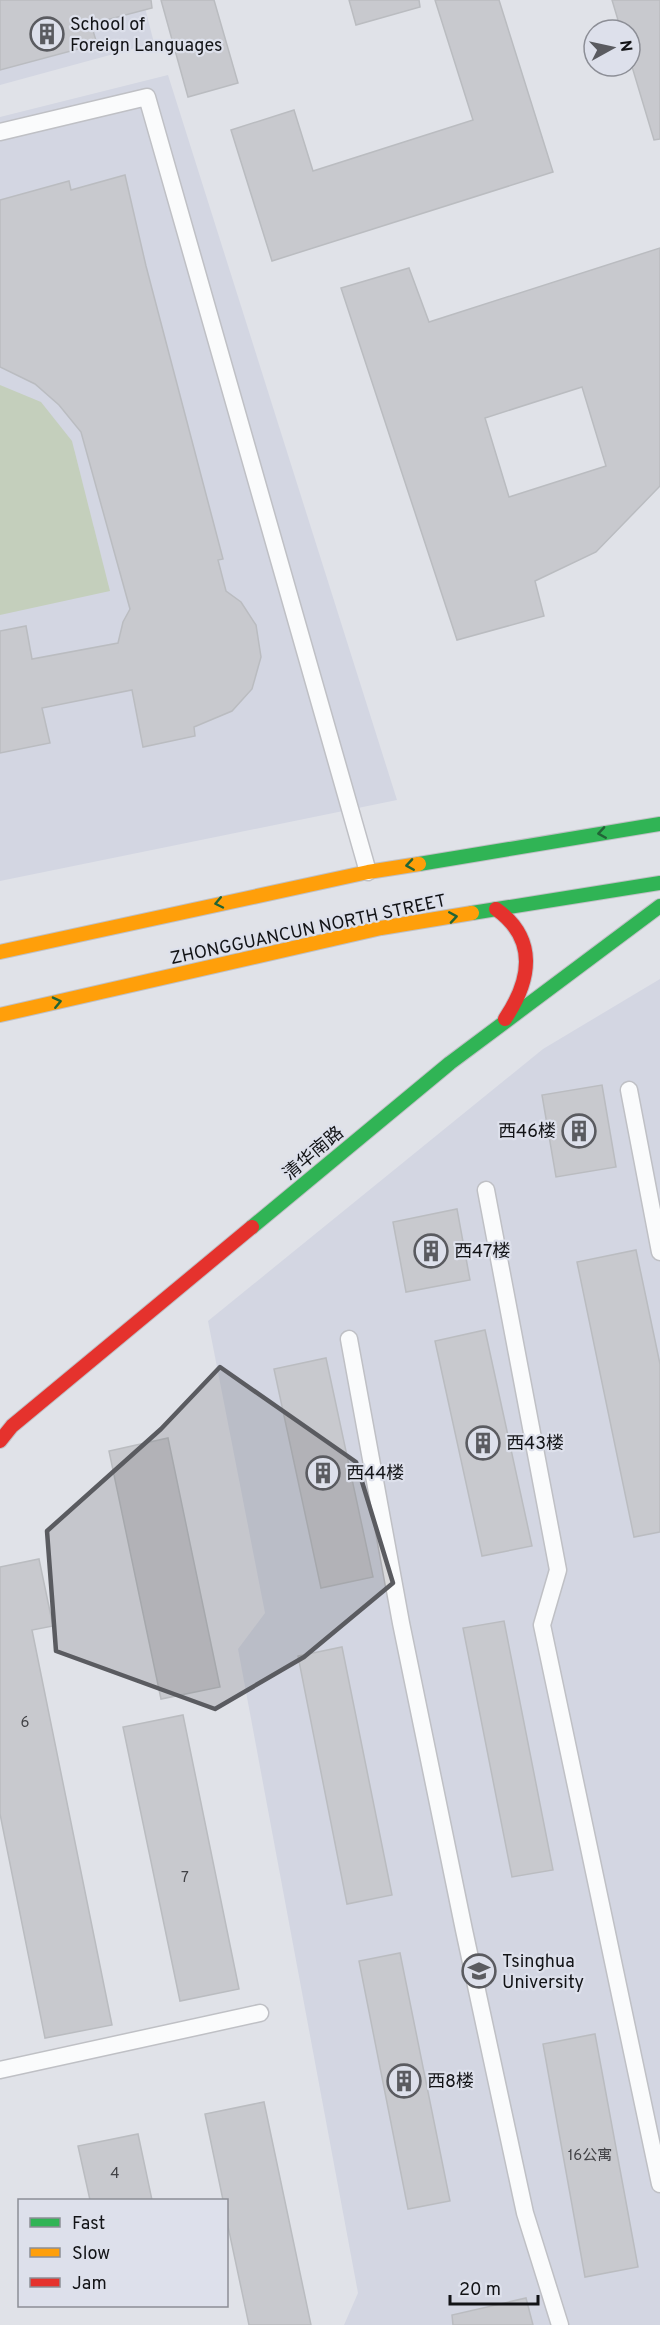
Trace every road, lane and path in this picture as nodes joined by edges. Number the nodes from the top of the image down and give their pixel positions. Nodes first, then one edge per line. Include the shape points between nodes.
1 (0, 132) edge
2 (660, 824) edge
3 (368, 872) junction
4 (660, 883) edge
5 (660, 906) edge
6 (496, 909) junction
7 (0, 952) edge
8 (0, 1015) edge
9 (499, 1026) junction
10 (629, 1090) dead end
11 (486, 1190) dead end
12 (660, 1252) edge
13 (349, 1340) dead end
14 (0, 1441) edge
15 (260, 2013) dead end
16 (0, 2070) edge
17 (660, 2184) edge
18 (560, 2325) edge

1 - 3 lane via 147,97
2 -> 3 main road
3 -> 7 main road
4 - 6 main road, ZHONGGUANCUN NORTH STREET
5 - 9 main road, 清华南路
8 -> 6 main road, ZHONGGUANCUN NORTH STREET via 381,928
6 - 9 main road via 506,914 518,929 526,947 526,972 518,1004
9 - 14 main road, 清华南路 via 12,1426
10 - 12 lane
11 - 17 lane via 558,1570 542,1625
13 - 18 lane via 469,1953 525,2213
15 - 16 lane

